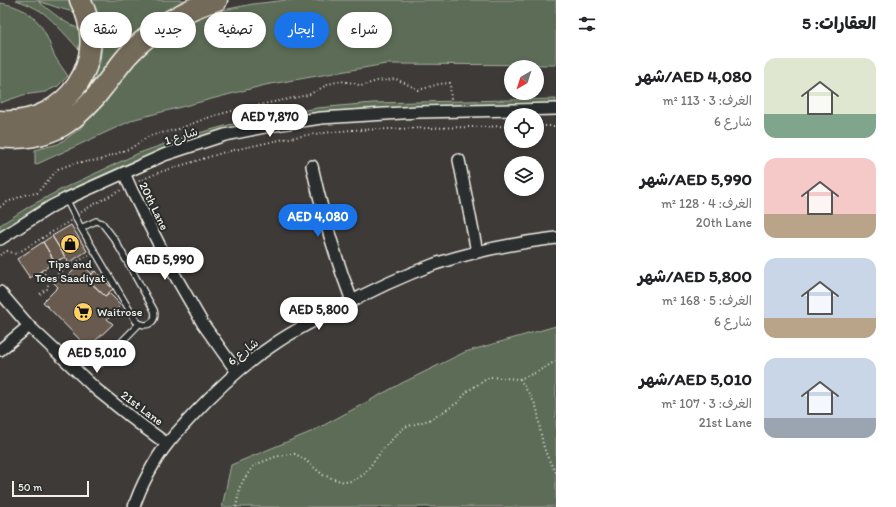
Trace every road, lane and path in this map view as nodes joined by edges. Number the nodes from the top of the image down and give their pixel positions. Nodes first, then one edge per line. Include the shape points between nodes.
1 (80, 0) edge
2 (217, 0) edge
3 (556, 109) edge
4 (0, 121) edge
5 (504, 126) edge
6 (544, 126) edge
7 (556, 126) edge
8 (0, 137) edge
9 (459, 160) dead end
10 (312, 166) dead end
11 (124, 172) junction
12 (130, 185) junction
13 (66, 199) junction
14 (76, 217) junction
15 (82, 228) junction
16 (556, 238) edge
17 (0, 239) edge
18 (95, 251) junction
19 (477, 252) junction
20 (0, 255) edge
21 (81, 255) dead end
22 (83, 258) junction
23 (60, 260) dead end
24 (96, 265) dead end
25 (65, 269) junction
26 (41, 271) dead end
27 (94, 272) dead end
28 (54, 276) junction
29 (51, 279) junction
30 (57, 279) dead end
31 (0, 292) edge
32 (40, 294) dead end
33 (352, 301) junction
34 (139, 324) junction
35 (29, 326) junction
36 (0, 350) edge
37 (556, 361) edge
38 (101, 363) dead end
39 (237, 372) junction
40 (519, 379) junction
41 (167, 444) junction
42 (556, 472) edge
43 (134, 507) edge
44 (236, 507) edge

1 - 4 highway via 90,27 90,47 86,67 77,85 64,101 46,113 27,120
2 - 8 highway via 184,13 157,29 131,52 94,98 63,125 46,133 28,137
3 - 11 street, شارع 1 via 418,112 322,118 225,135 164,155
5 - 12 path via 351,130 289,138 225,152 160,172
6 - 7 path
9 - 19 street
10 - 33 street via 325,221
11 - 12 street, 20th Lane
11 - 13 street, شارع 1
12 - 14 path
12 - 39 street, 20th Lane via 180,285 203,324
13 - 14 lane
13 - 17 street, شارع 1
14 - 15 lane
14 - 20 path via 16,254 7,251
15 - 18 lane
15 - 34 lane via 99,221 115,240 155,313 150,324
16 - 19 street, شارع 6
18 - 22 path
18 - 34 lane
19 - 33 street, شارع 6 via 435,264
21 - 22 path
22 - 25 path
23 - 25 path
24 - 27 path via 92,270
25 - 28 path
26 - 29 path
28 - 29 path
28 - 30 path
29 - 32 path via 47,289
31 - 35 street, 21st Lane
33 - 39 street, شارع 6 via 273,345
34 - 38 lane
35 - 36 street
35 - 41 street, 21st Lane via 97,390
37 - 40 path
39 - 41 street, شارع 6
40 - 42 path via 534,402 544,450
40 - 44 path via 490,378 469,390 457,403 440,414 405,427 383,448 365,473 354,480 340,481 323,475 295,454 257,464 240,487
41 - 43 street, شارع 6 via 149,472

